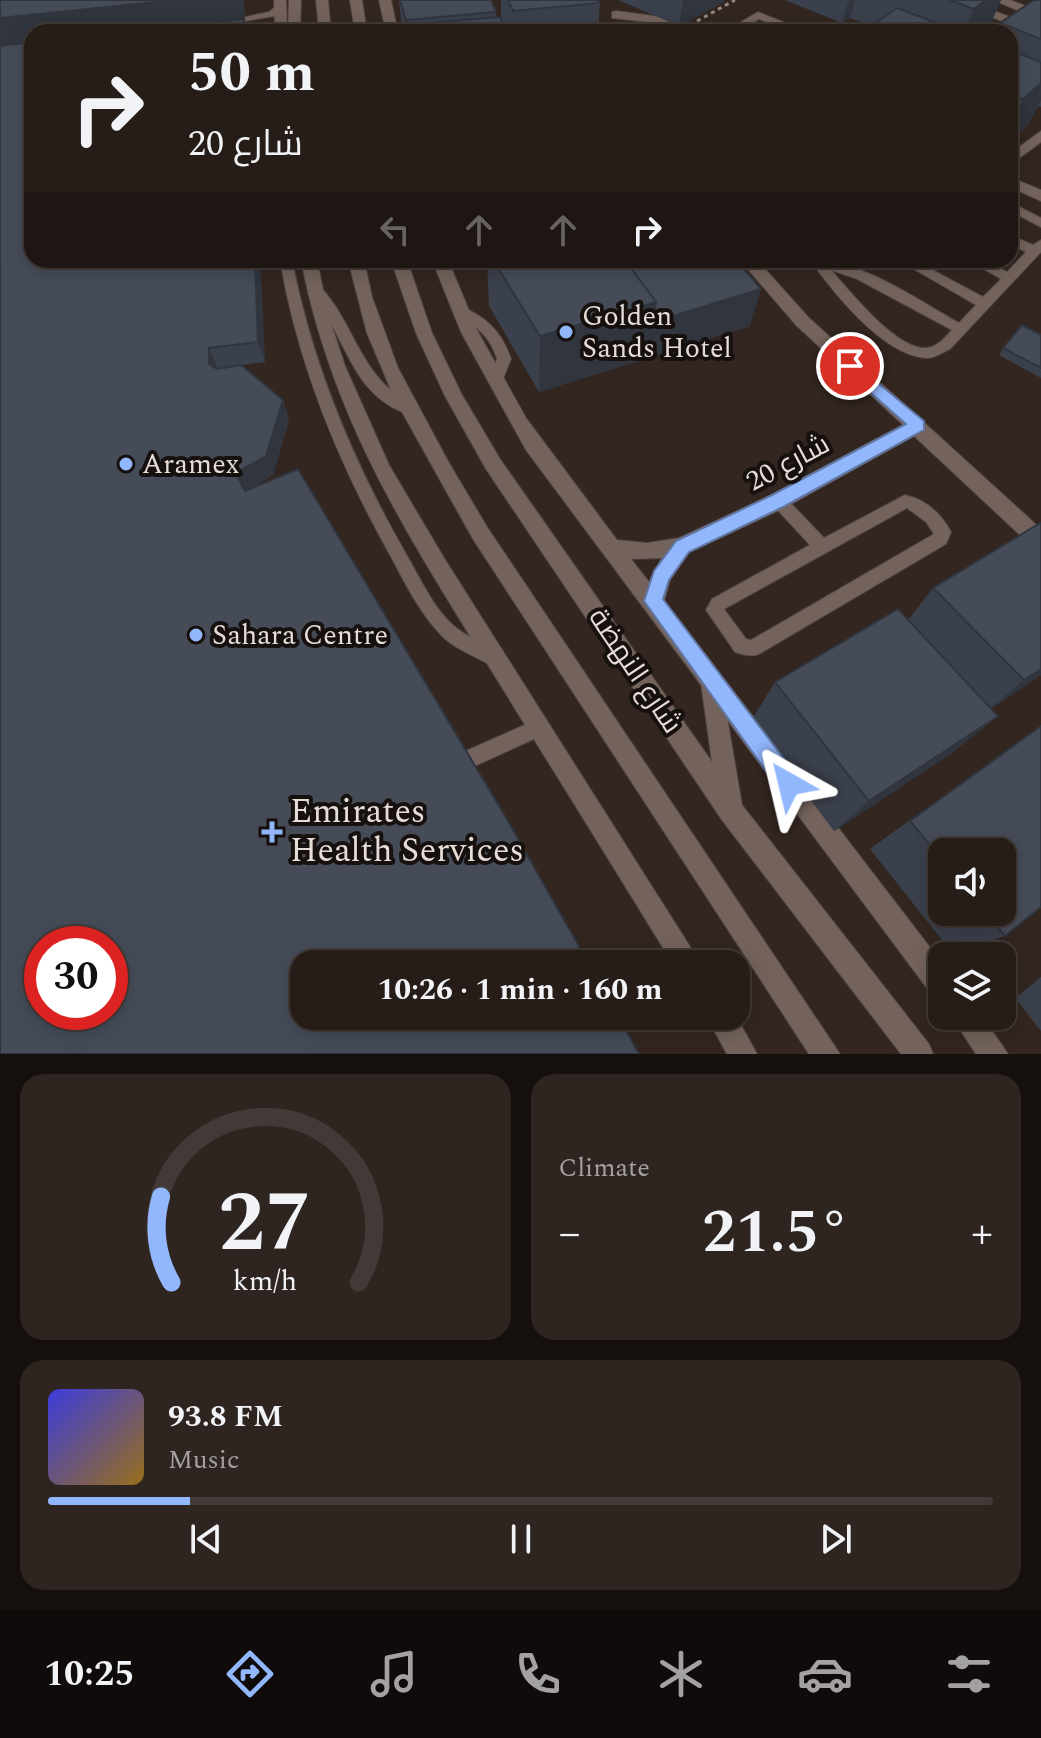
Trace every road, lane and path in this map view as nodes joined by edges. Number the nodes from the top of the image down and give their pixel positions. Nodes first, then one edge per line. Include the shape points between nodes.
1 (295, 0) edge
2 (322, 0) edge
3 (356, 0) edge
4 (385, 0) edge
5 (609, 0) edge
6 (735, 0) edge
7 (955, 0) edge
8 (999, 0) edge
9 (1024, 0) edge
10 (280, 3) edge
11 (616, 15) junction
12 (1040, 16) edge
13 (245, 18) edge
14 (281, 24) edge
15 (294, 24) edge
16 (324, 24) edge
17 (360, 24) edge
18 (390, 24) edge
19 (620, 24) edge
20 (666, 24) edge
21 (696, 24) edge
22 (742, 24) edge
23 (780, 24) edge
24 (1037, 31) edge
25 (1018, 37) edge
26 (1041, 135) edge
27 (1018, 154) edge
28 (1018, 185) edge
29 (1041, 196) edge
30 (1018, 210) edge
31 (1041, 223) edge
32 (1018, 242) edge
33 (1038, 248) edge
34 (287, 268) edge
35 (311, 268) edge
36 (358, 268) edge
37 (402, 268) edge
38 (443, 268) edge
39 (755, 268) edge
40 (825, 268) edge
41 (840, 268) edge
42 (919, 268) edge
43 (990, 268) edge
44 (1009, 278) junction
45 (316, 293) junction
46 (985, 304) junction
47 (960, 329) junction
48 (409, 408) junction
49 (918, 425) junction
50 (779, 501) junction
51 (1041, 542) edge
52 (682, 546) junction
53 (822, 547) junction
54 (611, 548) junction
55 (653, 601) junction
56 (496, 659) junction
57 (712, 683) junction
58 (538, 728) junction
59 (466, 761) edge
60 (731, 811) junction
61 (679, 950) edge
62 (928, 967) edge
63 (728, 1030) edge
64 (976, 1030) edge
65 (743, 1054) edge
66 (826, 1054) edge
67 (919, 1054) edge
68 (994, 1054) edge

1 - 15 street
2 - 16 street
3 - 17 street
4 - 18 street
5 - 11 street
6 - 21 path
7 - 24 street
8 - 12 street
9 - 12 street
10 - 13 lane via 272,14
10 - 14 street
11 - 19 street
11 - 20 street
22 - 23 lane via 758,15
24 - 25 lane
26 - 27 street
28 - 29 street
30 - 31 lane
32 - 33 lane
33 - 44 lane
34 - 56 lane via 297,321 345,451 401,558 435,617 452,635
35 - 45 street
36 - 48 street, شارع النهضة via 380,345
37 - 60 street, شارع النهضة via 424,333 493,464
38 - 54 street, شارع النهضة via 495,382 533,445
39 - 49 street via 802,321
40 - 47 lane via 902,348 932,354
41 - 47 lane
42 - 46 lane
43 - 44 lane
44 - 46 lane
45 - 48 street via 333,308 375,389
45 - 56 street via 369,442 431,556
46 - 47 lane
48 - 66 street, شارع النهضة via 480,533
49 - 50 street, شارع 20
49 - 51 street
50 - 52 street, شارع 20
50 - 53 lane
52 - 54 street, شارع 20 via 647,552
52 - 55 street via 661,577
53 - 53 lane via 905,501 916,503 943,532 940,539 753,648 741,646 717,617 716,607
54 - 55 street, شارع النهضة
55 - 57 street, شارع النهضة
56 - 58 street
57 - 60 street
57 - 62 street, شارع النهضة
58 - 59 lane
58 - 61 street
60 - 67 street, شارع النهضة
63 - 65 street
64 - 68 street

